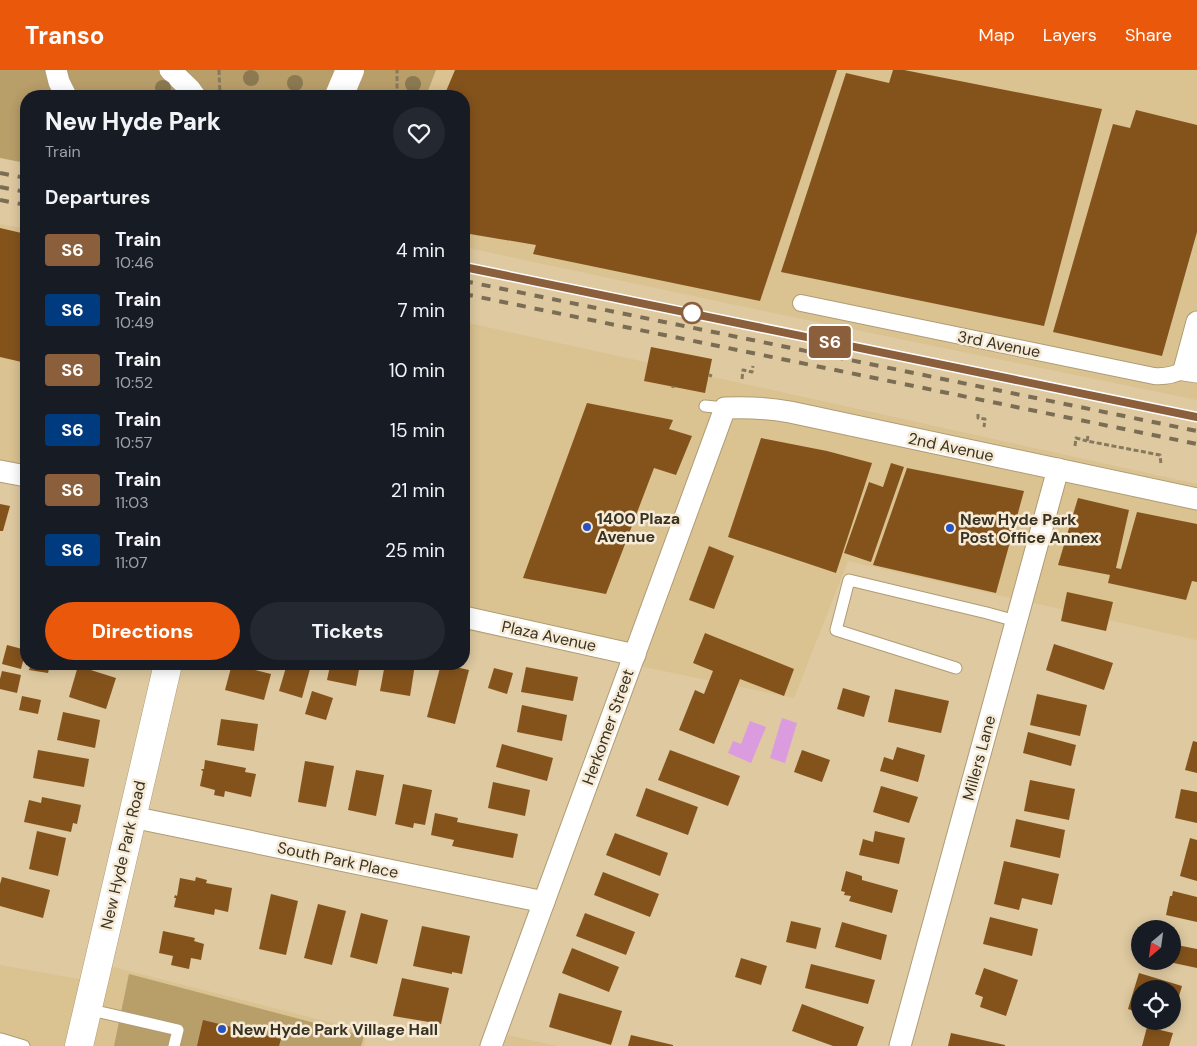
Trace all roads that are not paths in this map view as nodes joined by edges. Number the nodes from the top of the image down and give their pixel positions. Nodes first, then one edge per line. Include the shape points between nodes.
1 (56, 70) edge
2 (170, 70) edge
3 (350, 70) edge
4 (63, 90) edge
5 (190, 90) edge
6 (342, 90) edge
7 (801, 303) dead end
8 (1194, 331) edge
9 (1190, 371) edge
10 (715, 407) joint
11 (1058, 469) junction
12 (0, 471) edge
13 (20, 475) edge
14 (1197, 499) edge
15 (470, 618) edge
16 (1016, 622) junction
17 (635, 655) junction
18 (956, 668) dead end
19 (167, 670) edge
20 (132, 818) junction
21 (544, 902) junction
22 (87, 1009) junction
23 (0, 1040) edge
24 (24, 1046) edge
25 (79, 1046) edge
26 (174, 1046) edge
27 (491, 1046) edge
28 (900, 1046) edge

1 - 4 street
2 - 5 street
3 - 6 main road
7 - 9 street, 3rd Avenue via 1154,376
8 - 9 street
10 - 11 street, 2nd Avenue via 768,408
10 - 17 street, Herkomer Street
11 - 14 street, 2nd Avenue
11 - 16 street, Millers Lane
12 - 13 street
15 - 17 street, Plaza Avenue
16 - 18 lane via 849,580 836,630
16 - 28 street, Millers Lane
17 - 21 street, Herkomer Street
19 - 20 main road, New Hyde Park Road
20 - 21 street, South Park Place
20 - 22 main road, New Hyde Park Road
21 - 27 street, Herkomer Street
22 - 25 main road, New Hyde Park Road
22 - 26 lane via 178,1030
23 - 24 lane

